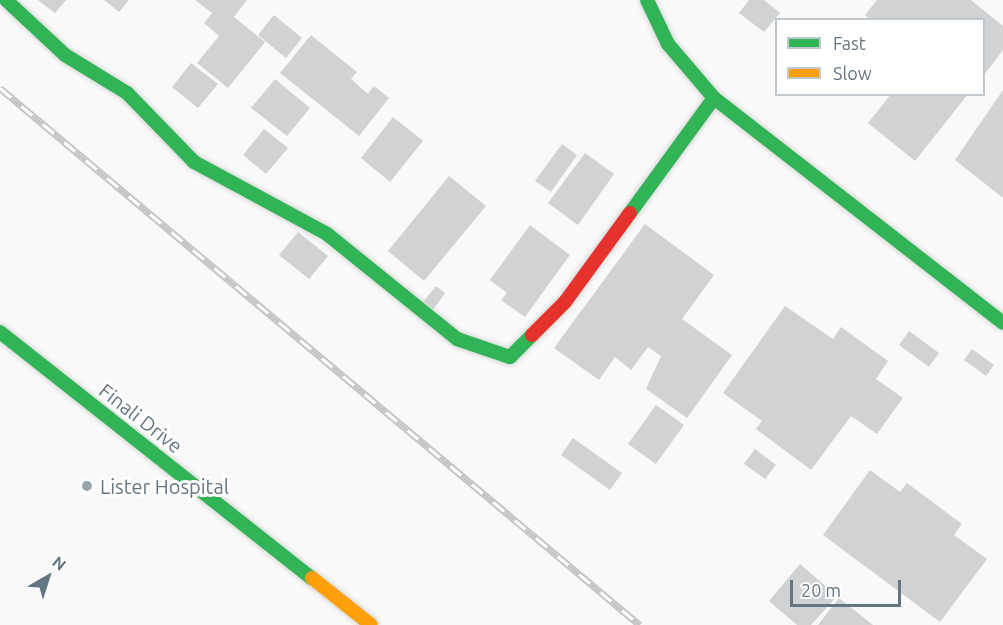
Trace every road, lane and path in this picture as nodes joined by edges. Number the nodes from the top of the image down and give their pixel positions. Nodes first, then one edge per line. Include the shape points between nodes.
1 (6, 0) edge
2 (647, 0) edge
3 (714, 99) junction
4 (1003, 323) edge
5 (0, 332) edge
6 (372, 625) edge

1 - 3 street via 65,54 127,93 194,162 327,234 457,339 510,357 565,302
2 - 3 street via 668,44
3 - 4 street
5 - 6 street, Finali Drive

